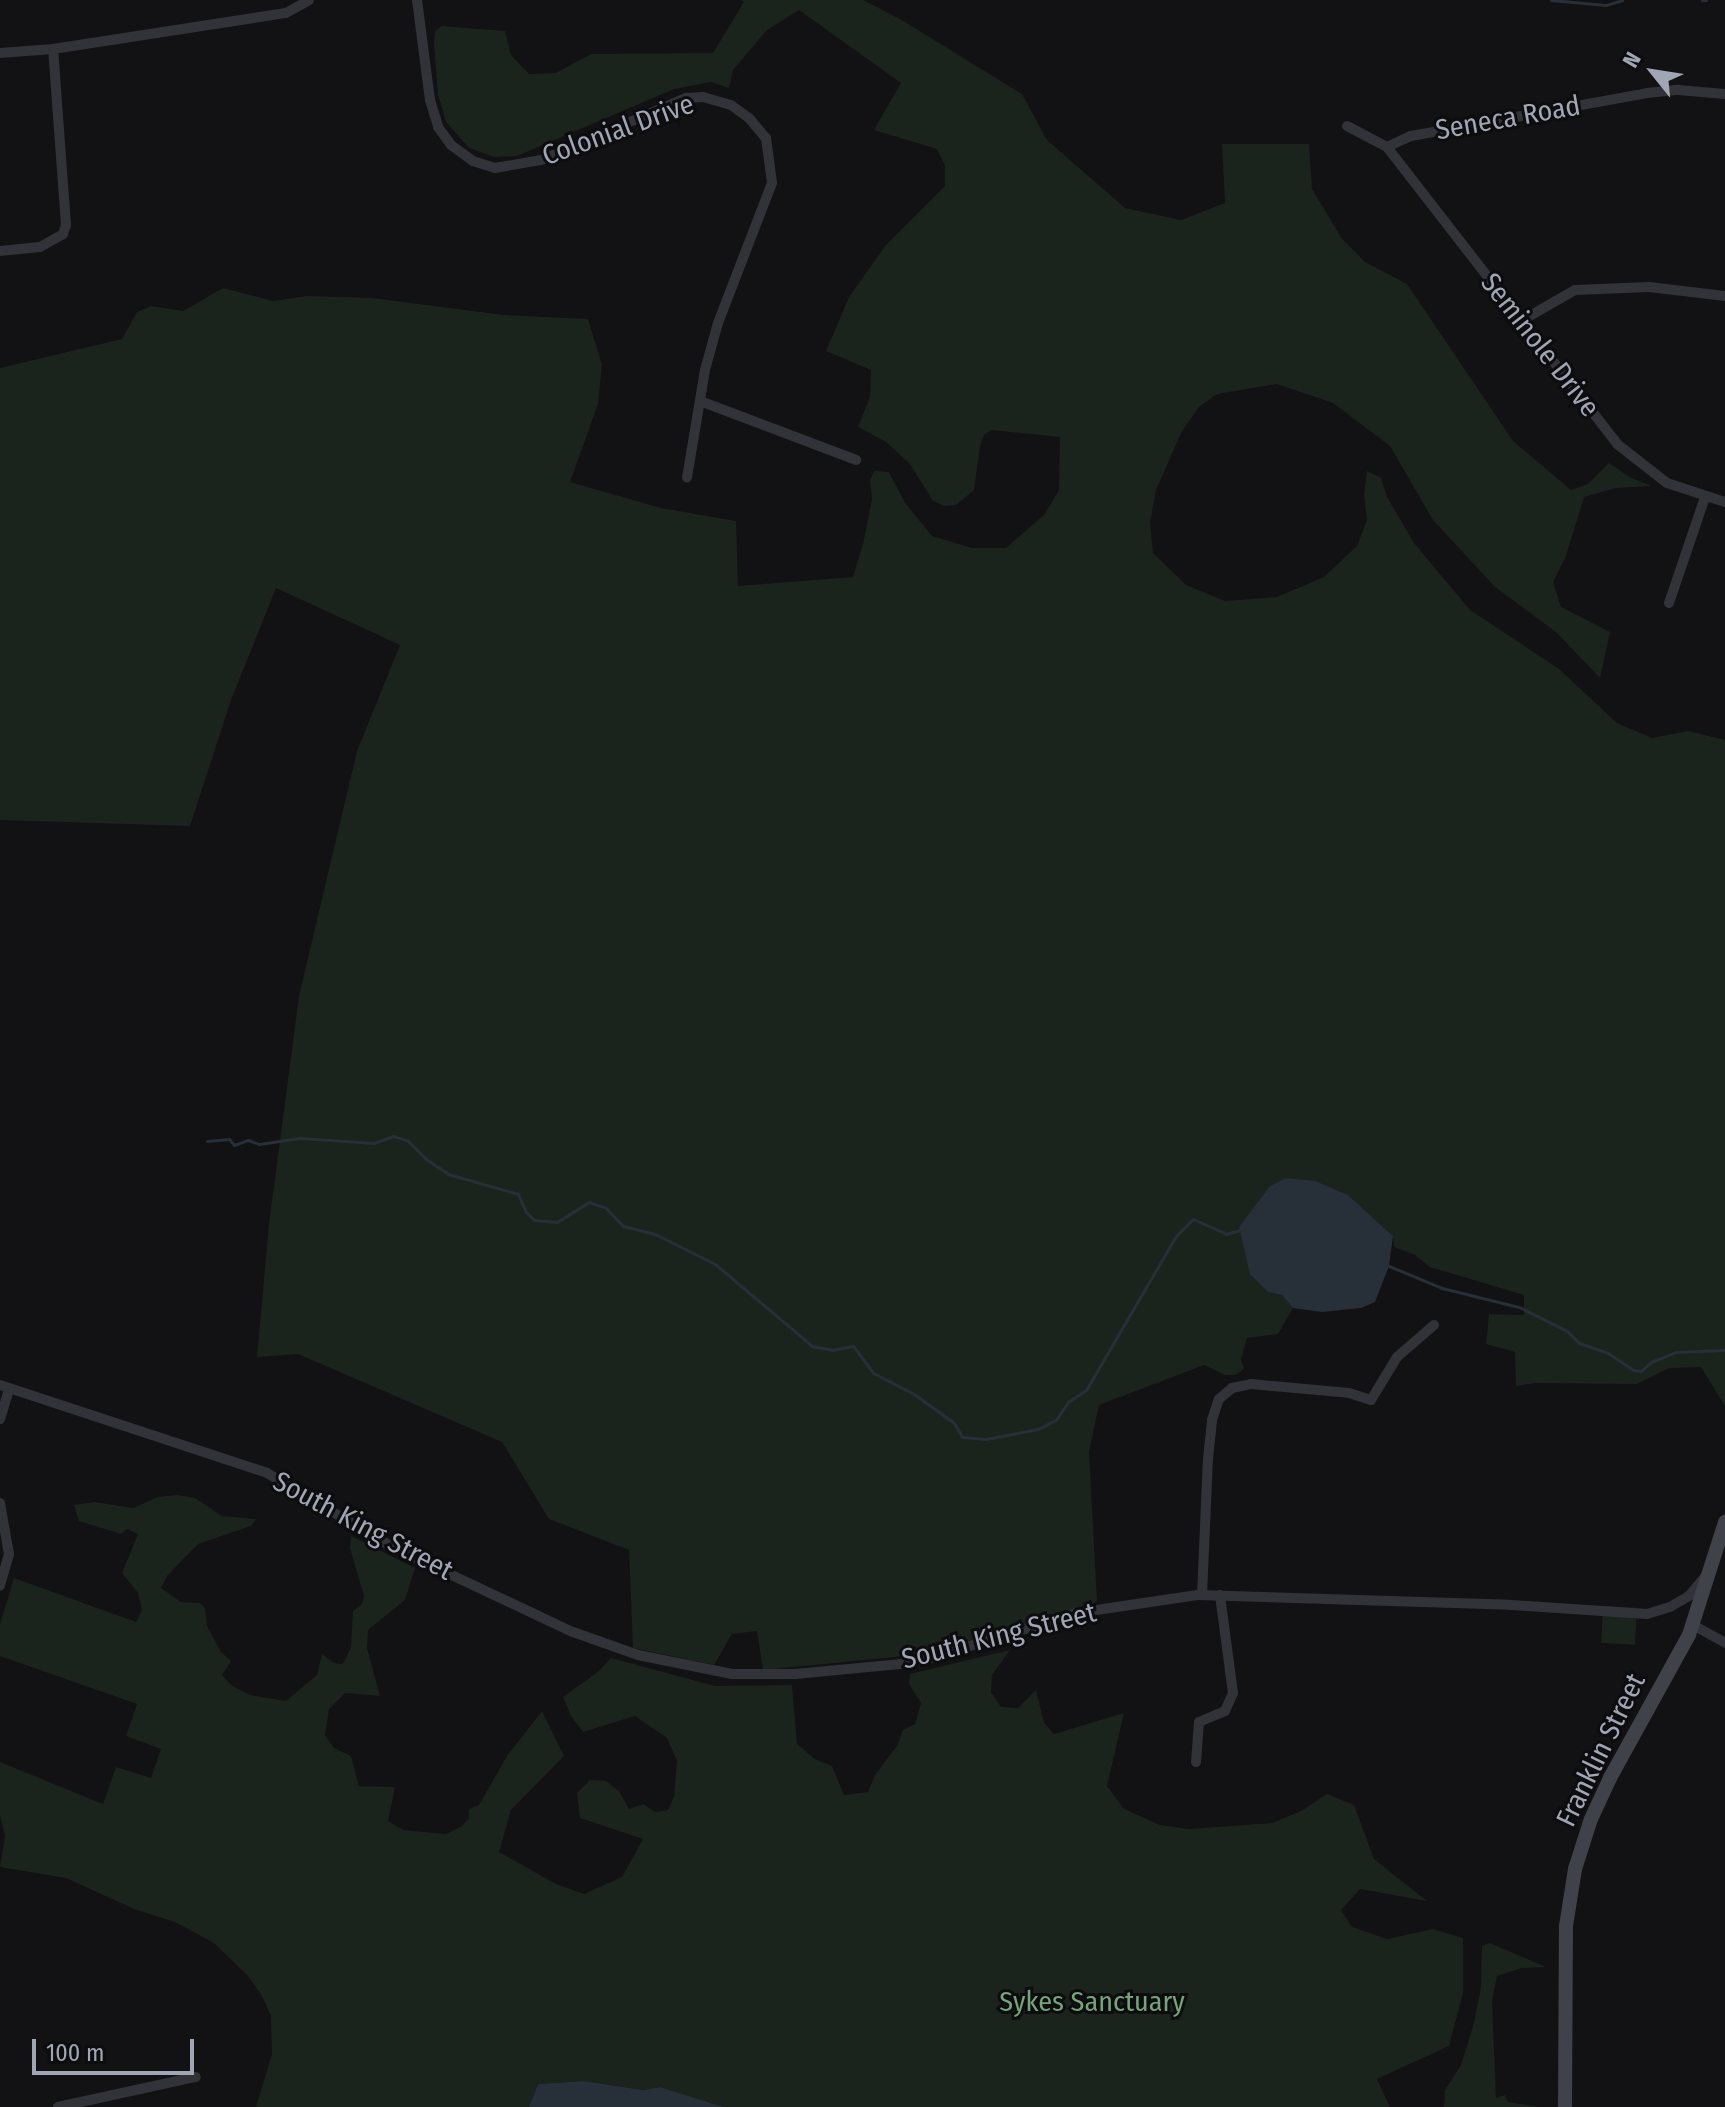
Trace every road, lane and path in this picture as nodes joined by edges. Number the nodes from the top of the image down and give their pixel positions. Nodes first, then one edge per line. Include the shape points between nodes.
1 (309, 0) edge
2 (417, 0) edge
3 (53, 49) junction
4 (0, 53) edge
5 (1725, 94) edge
6 (1347, 126) dead end
7 (1387, 147) junction
8 (0, 251) edge
9 (1725, 296) edge
10 (1521, 321) junction
11 (700, 401) junction
12 (856, 460) dead end
13 (687, 478) dead end
14 (1705, 497) junction
15 (1725, 502) edge
16 (1669, 603) dead end
17 (1434, 1325) dead end
18 (5, 1388) edge
19 (0, 1419) edge
20 (0, 1503) edge
21 (1725, 1522) edge
22 (1707, 1575) junction
23 (0, 1586) edge
24 (1202, 1595) junction
25 (1220, 1595) junction
26 (1693, 1625) junction
27 (1725, 1643) edge
28 (1196, 1762) dead end
29 (196, 2077) dead end
30 (58, 2107) edge
31 (1565, 2107) edge

1 - 3 street via 286,13
2 - 11 street, Colonial Drive via 438,127 473,161 495,168 541,160 686,98 731,105 766,138 772,183 718,323
3 - 4 street
3 - 8 street via 66,225 63,234 40,247
5 - 7 street, Seneca Road via 1647,93 1411,136
6 - 7 street
7 - 10 street, Seminole Drive
9 - 10 street via 1649,287 1575,290
10 - 14 street, Seminole Drive via 1617,444 1667,483
11 - 12 street
11 - 13 street, Colonial Drive
14 - 15 street, Seminole Drive
14 - 16 street
17 - 24 street via 1397,1357 1371,1400 1349,1393 1251,1384 1232,1388 1219,1399 1208,1459
18 - 19 street
18 - 24 street, South King Street via 267,1473 392,1547 573,1632 638,1655 717,1672 765,1675 900,1664 1076,1613
20 - 23 street via 9,1554
21 - 22 main road, Franklin Street
22 - 25 street, South King Street via 1689,1596 1647,1614
22 - 26 main road, Franklin Street
24 - 25 street, South King Street
25 - 28 street via 1233,1693 1225,1711 1199,1722
26 - 27 street
26 - 31 main road, Franklin Street via 1604,1790 1575,1869 1566,1926
29 - 30 street

